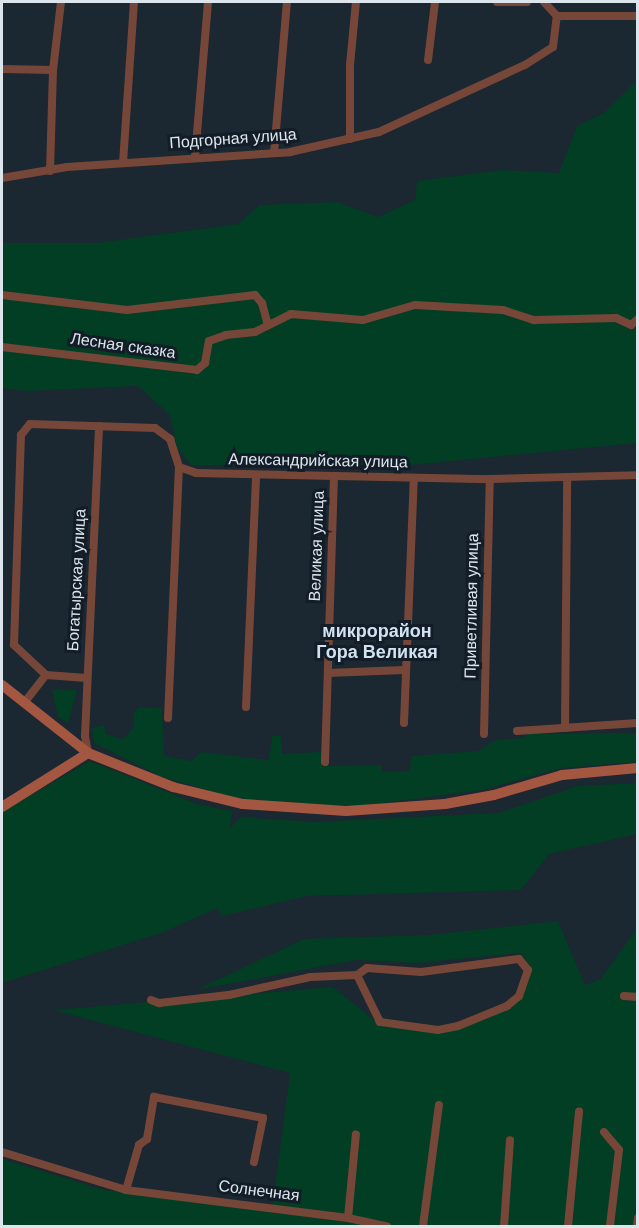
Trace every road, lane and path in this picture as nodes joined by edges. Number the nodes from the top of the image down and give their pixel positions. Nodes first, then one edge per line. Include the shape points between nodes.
1 (61, 2) edge
2 (134, 2) edge
3 (208, 2) edge
4 (287, 2) edge
5 (356, 2) edge
6 (435, 2) edge
7 (497, 2) edge
8 (527, 2) edge
9 (544, 2) edge
10 (638, 15) edge
11 (557, 16) junction
12 (428, 60) dead end
13 (2, 69) edge
14 (53, 70) junction
15 (350, 139) junction
16 (274, 153) junction
17 (195, 157) junction
18 (123, 163) junction
19 (50, 171) junction
20 (2, 178) edge
21 (2, 295) edge
22 (638, 320) edge
23 (268, 325) junction
24 (2, 347) edge
25 (99, 426) junction
26 (179, 467) junction
27 (334, 476) junction
28 (638, 476) edge
29 (256, 477) junction
30 (567, 477) junction
31 (414, 478) junction
32 (490, 479) junction
33 (404, 670) junction
34 (328, 673) junction
35 (46, 675) junction
36 (87, 678) junction
37 (2, 685) edge
38 (24, 703) junction
39 (246, 707) dead end
40 (168, 718) dead end
41 (404, 723) dead end
42 (638, 723) edge
43 (565, 728) junction
44 (517, 731) dead end
45 (484, 734) dead end
46 (88, 753) junction
47 (325, 762) dead end
48 (638, 768) edge
49 (2, 807) edge
50 (357, 975) junction
51 (624, 996) dead end
52 (638, 997) edge
53 (151, 1000) dead end
54 (440, 1105) dead end
55 (579, 1112) dead end
56 (604, 1132) dead end
57 (356, 1134) dead end
58 (510, 1140) dead end
59 (2, 1152) edge
60 (254, 1162) dead end
61 (126, 1191) junction
62 (348, 1218) junction
63 (638, 1218) edge
64 (387, 1227) edge
65 (423, 1227) edge
66 (504, 1227) edge
67 (568, 1227) edge
68 (610, 1227) edge
69 (637, 1227) edge

1 - 14 street
2 - 18 street
3 - 17 street
4 - 16 street
5 - 15 street via 350,65
6 - 12 street
7 - 8 street
9 - 11 street
10 - 11 street
11 - 15 street, Подгорная улица via 553,46 525,65 398,125
13 - 14 street
14 - 19 street
15 - 16 street, Подгорная улица
16 - 17 street, Подгорная улица
17 - 18 street, Подгорная улица
18 - 19 street, Подгорная улица
19 - 20 street, Подгорная улица
21 - 23 street via 127,310 255,295 262,303
22 - 23 street, Лесная сказка via 631,325 616,318 534,320 503,310 415,305 363,320 291,314
23 - 24 street, Лесная сказка via 209,341 205,363 197,370
25 - 26 street via 154,428 164,432
25 - 35 street via 62,423 30,424 24,428 14,561 14,645
25 - 36 street, Богатырская улица
26 - 29 street, Александрийская улица via 196,473
26 - 40 street
27 - 29 street, Александрийская улица
27 - 31 street, Александрийская улица
27 - 34 street, Великая улица
28 - 30 street, Александрийская улица
29 - 39 street
30 - 32 street, Александрийская улица
30 - 43 street
31 - 32 street, Александрийская улица
31 - 33 street
32 - 45 street, Приветливая улица
33 - 34 street
33 - 41 street
34 - 47 street, Великая улица
35 - 36 street
35 - 38 street
36 - 46 street, Богатырская улица
37 - 38 main road
38 - 46 main road
42 - 43 street
43 - 44 street
46 - 48 main road via 210,798 346,811 445,804 494,795 562,775
46 - 49 main road
50 - 50 street via 367,968 422,972 505,959 519,959 528,970 519,996 507,1006 438,1030 380,1022
50 - 53 street via 310,977 229,995 159,1003
51 - 52 street
54 - 65 street
55 - 67 street
56 - 68 street via 619,1150
57 - 62 street
58 - 66 street
59 - 61 street, Солнечная
60 - 61 street via 263,1118 154,1097 147,1138 139,1145
61 - 62 street, Солнечная
62 - 64 street, Солнечная
63 - 69 street

